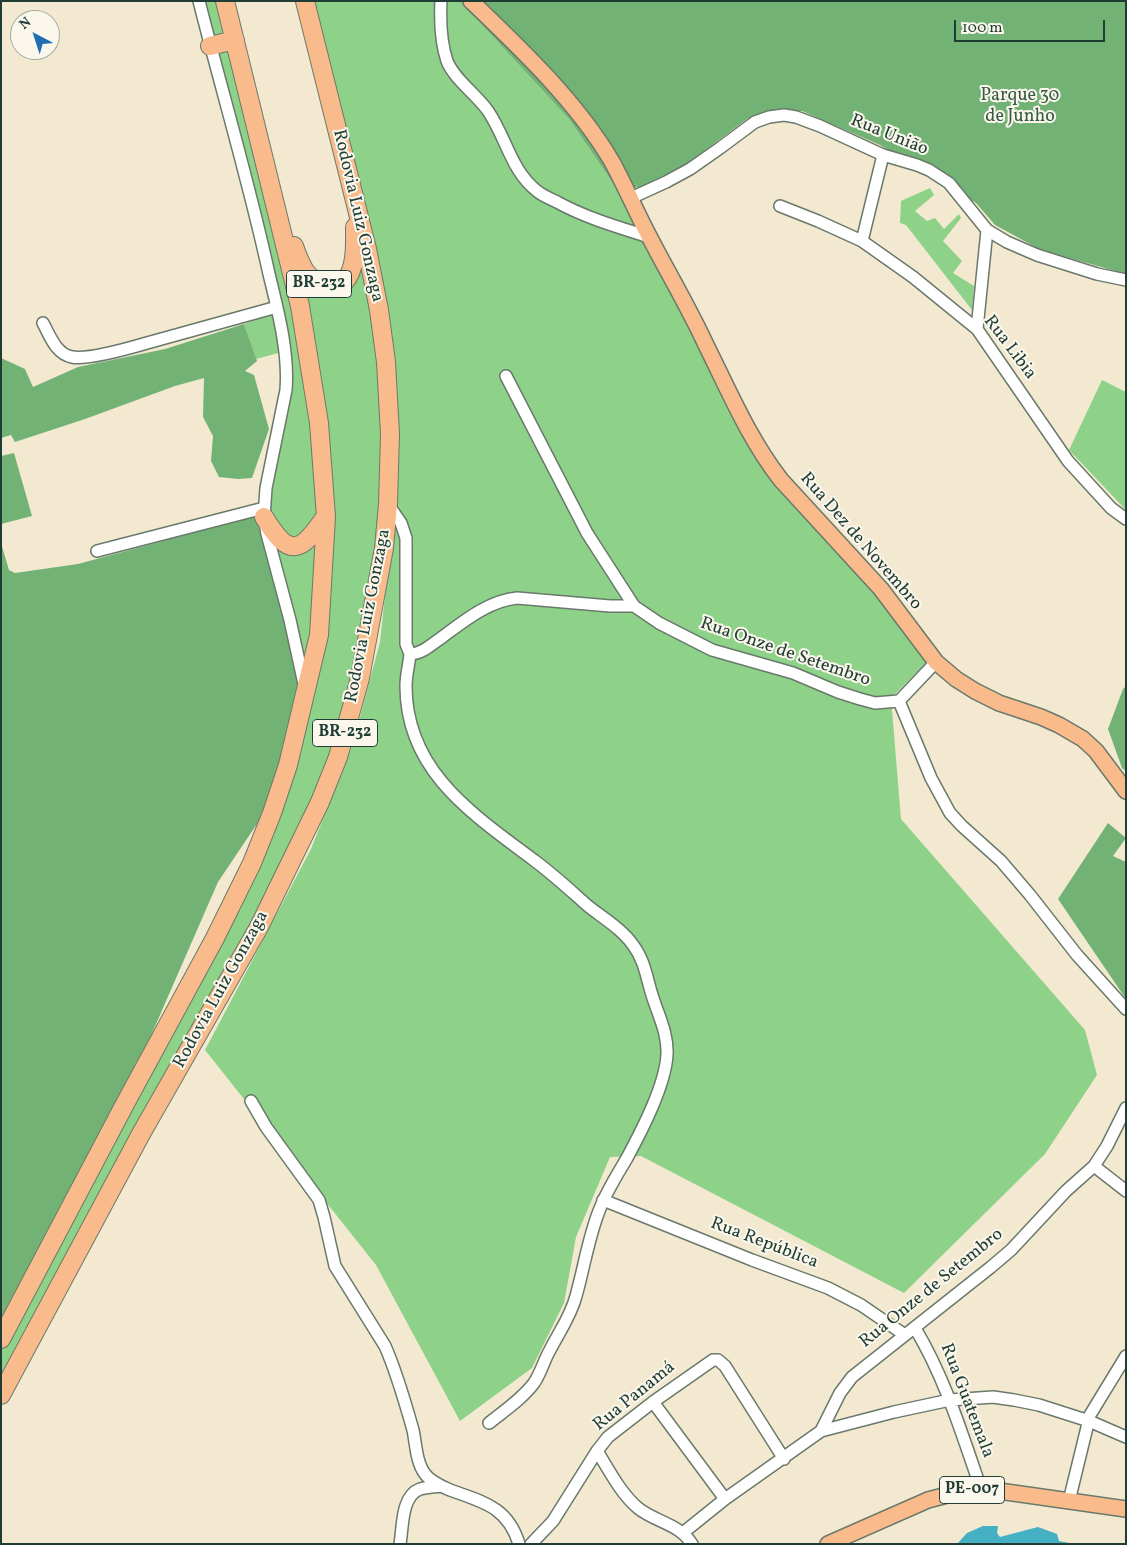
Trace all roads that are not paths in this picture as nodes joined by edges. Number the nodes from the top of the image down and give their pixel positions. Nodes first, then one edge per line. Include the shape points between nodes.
1 (199, 1) edge
2 (225, 1) edge
3 (305, 1) edge
4 (441, 1) edge
5 (471, 1) edge
6 (235, 40) junction
7 (210, 46) junction
8 (883, 155) junction
9 (274, 195) junction
10 (631, 198) junction
11 (780, 206) dead end
12 (356, 211) junction
13 (987, 230) junction
14 (649, 237) junction
15 (862, 241) junction
16 (1126, 280) edge
17 (276, 307) junction
18 (43, 323) dead end
19 (976, 329) junction
20 (506, 376) dead end
21 (388, 504) junction
22 (264, 512) junction
23 (326, 517) junction
24 (1126, 518) edge
25 (97, 551) dead end
26 (634, 606) junction
27 (410, 654) junction
28 (936, 662) junction
29 (306, 691) junction
30 (899, 701) junction
31 (1126, 791) edge
32 (1126, 1009) edge
33 (251, 1101) dead end
34 (1126, 1108) edge
35 (1094, 1166) junction
36 (1126, 1190) edge
37 (603, 1200) junction
38 (915, 1328) junction
39 (905, 1335) junction
40 (1, 1339) edge
41 (1126, 1356) edge
42 (1, 1395) edge
43 (950, 1400) junction
44 (653, 1402) junction
45 (1089, 1421) junction
46 (489, 1423) dead end
47 (822, 1431) junction
48 (1126, 1437) edge
49 (597, 1452) junction
50 (784, 1459) junction
51 (441, 1486) junction
52 (981, 1489) junction
53 (725, 1500) junction
54 (1069, 1502) junction
55 (1126, 1509) edge
56 (684, 1532) junction
57 (400, 1544) edge
58 (519, 1544) edge
59 (531, 1544) edge
60 (692, 1544) edge
61 (828, 1544) edge

1 - 7 street
2 - 6 highway, Rodovia Luiz Gonzaga / BR-232
3 - 12 highway, Rodovia Luiz Gonzaga / BR-232
4 - 14 street via 443,43 450,68 494,120 513,160 529,183 562,205
5 - 10 main road, Rua Dez de Novembro via 549,80 588,126
6 - 7 highway
6 - 9 highway, Rodovia Luiz Gonzaga / BR-232
7 - 17 street via 260,233
8 - 10 street, Rua União via 796,117 769,117 755,122 690,169
8 - 13 street, Rua União via 929,170 949,183
8 - 15 street
9 - 12 highway, BR-232 via 300,262 312,279 326,288 338,287 351,271
9 - 23 highway, Rodovia Luiz Gonzaga / BR-232 via 306,340 319,423
10 - 14 main road, Rua Dez de Novembro
11 - 15 street, Rua Libia
12 - 21 highway, Rodovia Luiz Gonzaga / BR-232 via 367,249 386,362 390,434
13 - 16 street, Rua União via 1037,255
13 - 19 street
14 - 28 main road, Rua Dez de Novembro via 695,321 746,428 767,462 881,589
15 - 19 street, Rua Libia via 913,277
17 - 18 street via 115,352 84,357 73,357 61,351
17 - 22 street via 287,375
19 - 24 street, Rua Libia via 1068,461 1111,508
20 - 26 street, Rua Onze de Setembro via 587,533
21 - 27 street via 401,523 406,538 406,644
21 - 42 highway, Rodovia Luiz Gonzaga / BR-232 via 384,548 360,678 338,757 320,802 259,927 142,1132
22 - 23 highway via 278,539 294,546 307,541
22 - 25 street
22 - 29 street
23 - 29 highway, Rodovia Luiz Gonzaga / BR-232 via 319,635
26 - 27 street via 508,599 488,606 428,647
26 - 30 street, Rua Onze de Setembro via 659,623 712,650 793,673 860,699
27 - 37 street via 406,687 409,713 420,750 436,775 477,816 619,930 632,943 644,964 665,1031 667,1056 664,1074 628,1156
28 - 30 street
28 - 31 main road, Rua Dez de Novembro via 974,691 1050,721 1083,738
29 - 40 highway, Rodovia Luiz Gonzaga / BR-232 via 288,765 252,863
30 - 32 street via 931,778 950,812 1000,861
33 - 51 street via 319,1200 335,1266 385,1346 404,1396 420,1467
34 - 35 street, Rua Onze de Setembro
35 - 36 street
35 - 38 street, Rua Onze de Setembro via 1011,1250
37 - 39 street, Rua República via 828,1288 848,1297
37 - 46 street via 567,1321 533,1384
38 - 39 street, Rua Onze de Setembro
38 - 43 street, Rua Guatemala
39 - 47 street, Rua Onze de Setembro via 847,1383
41 - 45 street via 1095,1404
43 - 45 street via 993,1397 1014,1400
43 - 47 street
43 - 52 street, Rua Guatemala
44 - 49 street, Rua Panamá via 608,1437
44 - 50 street, Rua Panamá via 715,1359 724,1366
44 - 53 street
45 - 48 street
45 - 54 street
47 - 50 street
49 - 56 street via 638,1508
49 - 59 street, Rua Panamá via 553,1521
50 - 53 street
51 - 57 street via 420,1489 410,1497
51 - 58 street via 495,1508 511,1525
52 - 54 main road, PE-007
52 - 61 main road, PE-007 via 948,1493 928,1500
53 - 56 street
54 - 55 main road, PE-007
56 - 60 street

